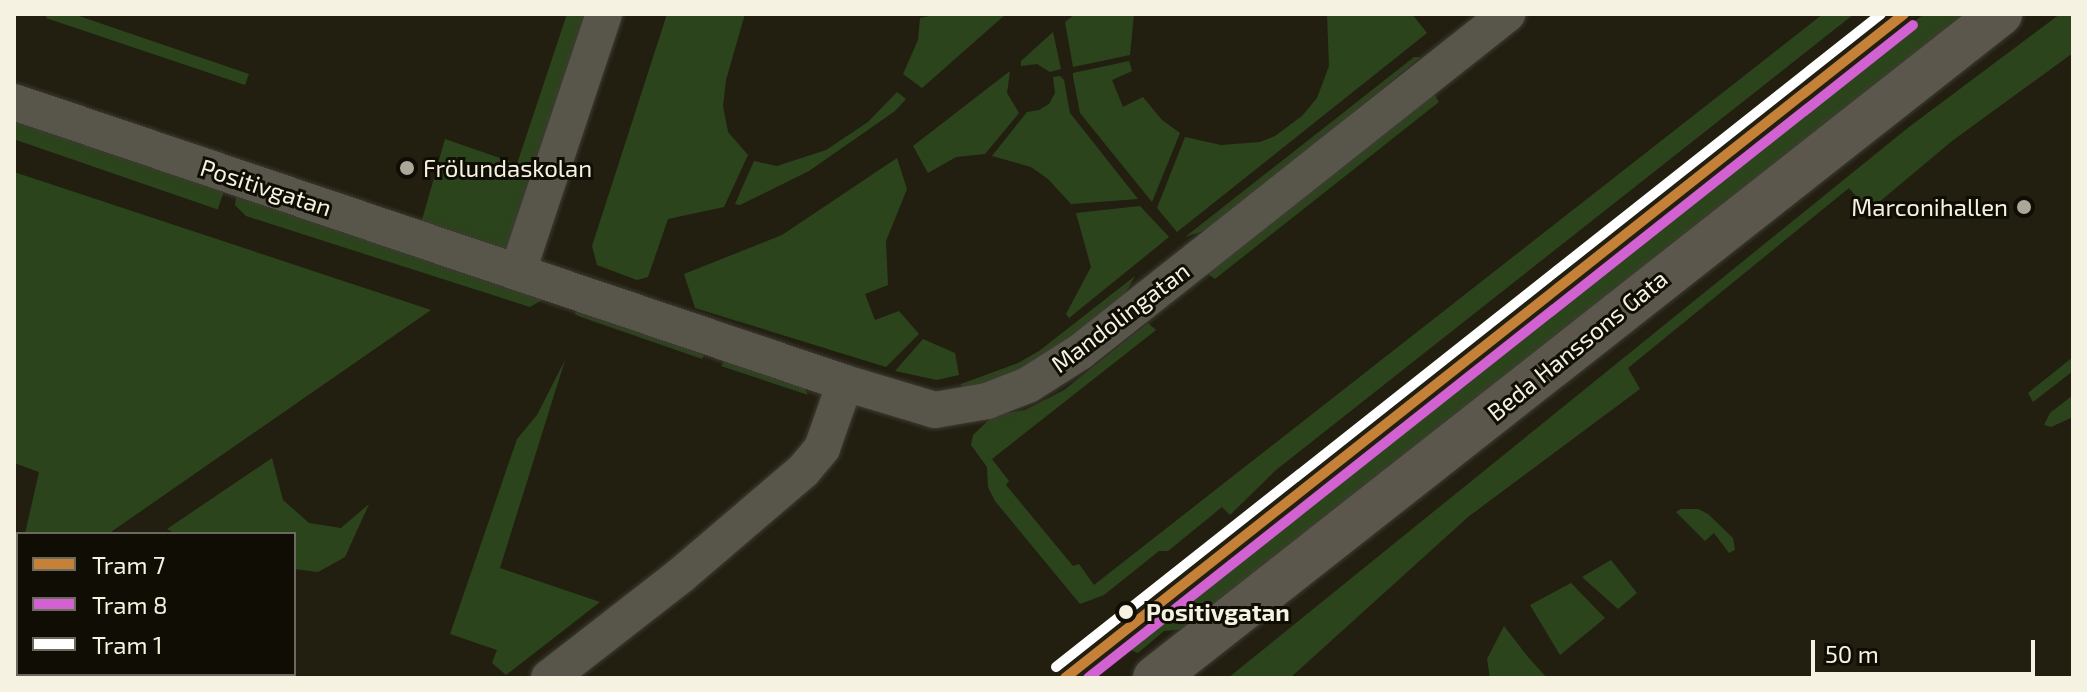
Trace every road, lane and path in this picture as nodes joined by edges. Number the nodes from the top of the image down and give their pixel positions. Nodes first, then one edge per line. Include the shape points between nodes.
1 (604, 14) edge
2 (1507, 14) edge
3 (2000, 14) edge
4 (14, 102) edge
5 (518, 271) junction
6 (845, 383) junction
7 (549, 678) edge
8 (1155, 678) edge

1 - 5 street
2 - 6 street, Mandolingatan via 1080,352 1028,385 987,401 935,410
3 - 8 street, Beda Hanssons Gata
4 - 5 street, Positivgatan
5 - 6 street, Positivgatan
6 - 7 street via 822,448 803,471

